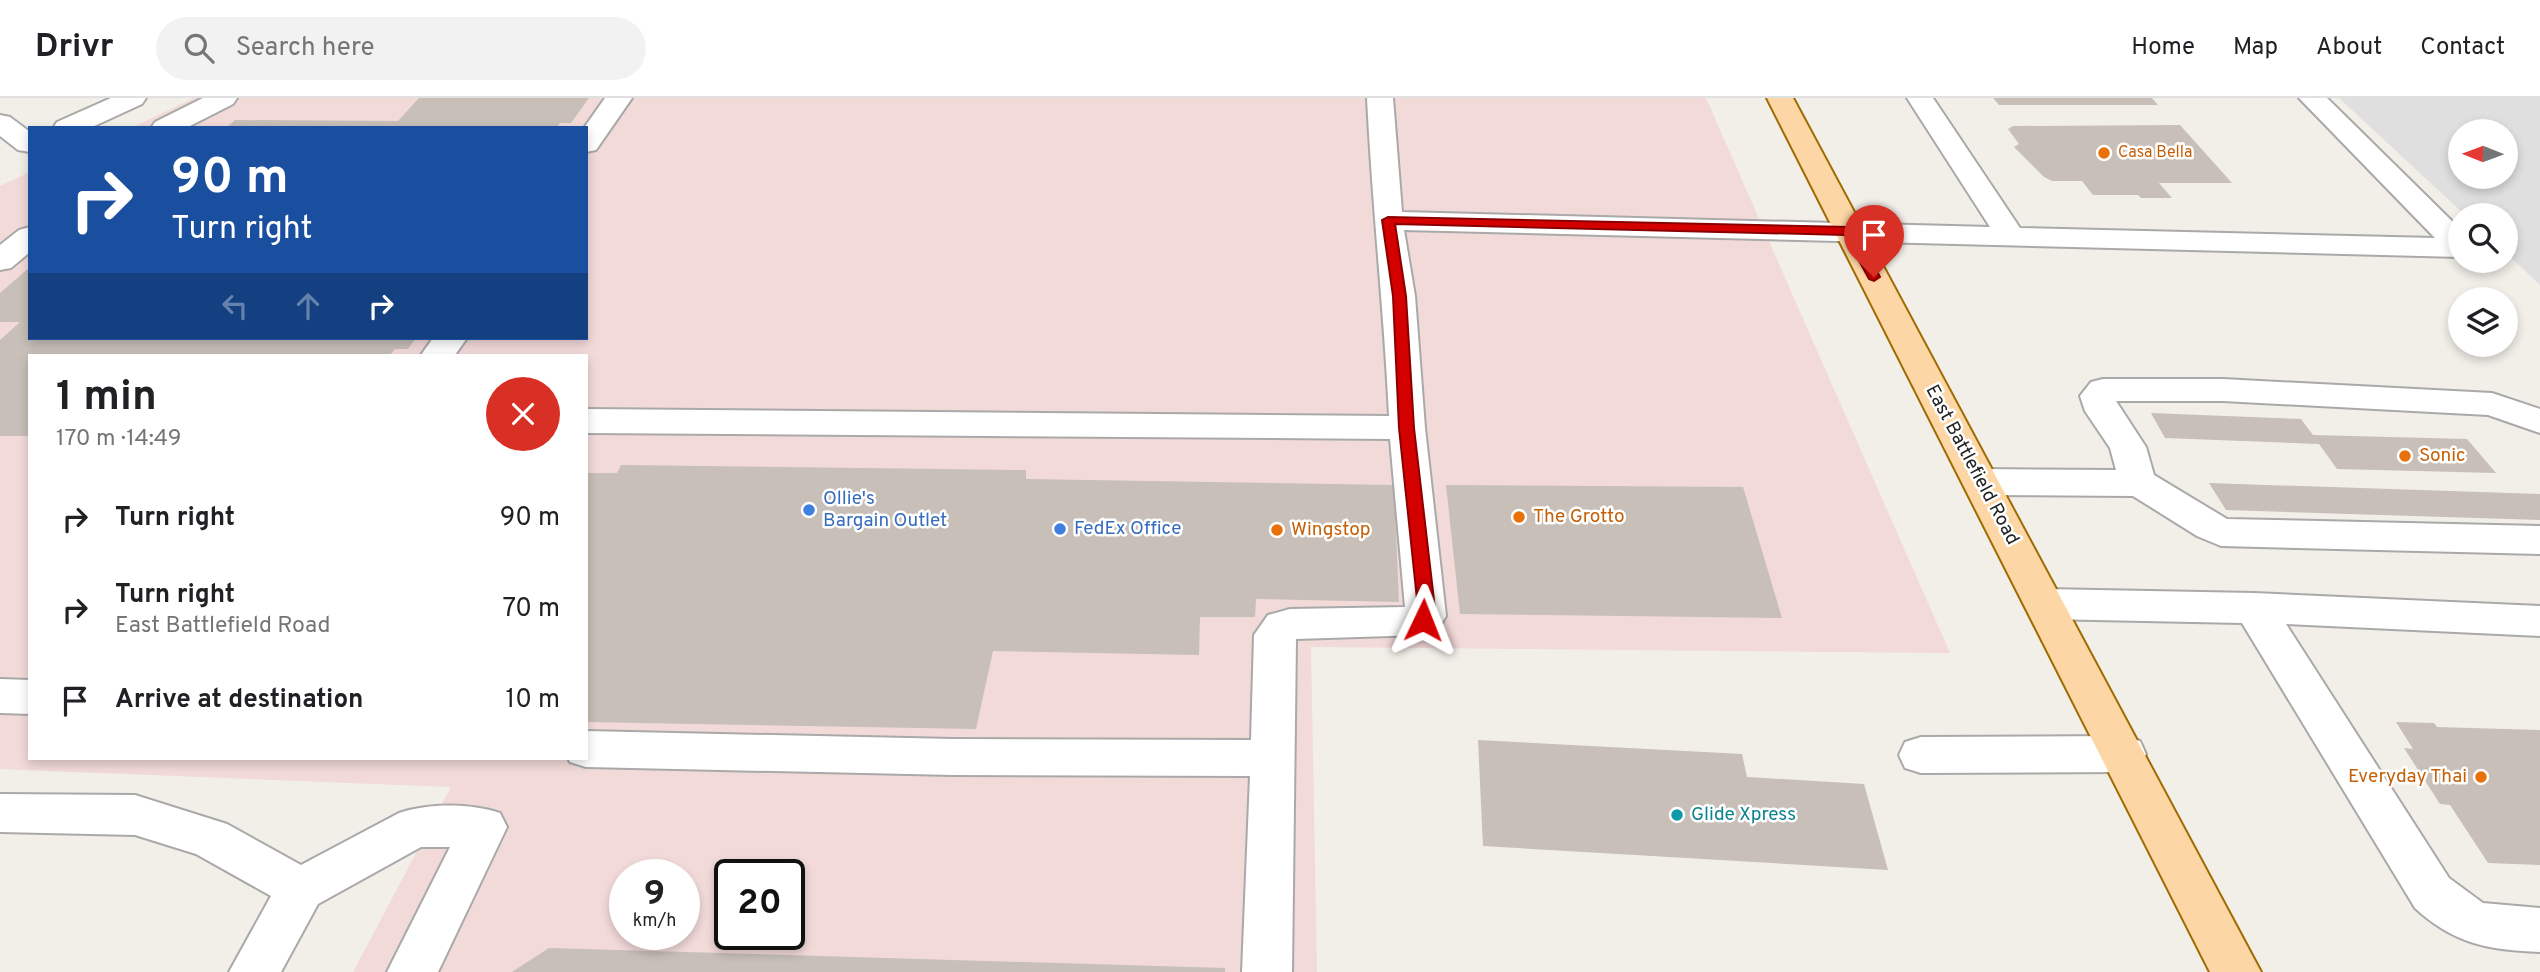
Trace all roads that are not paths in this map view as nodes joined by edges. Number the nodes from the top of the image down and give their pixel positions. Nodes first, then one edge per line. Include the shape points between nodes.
1 (133, 98) edge
2 (224, 98) edge
3 (619, 98) edge
4 (1380, 98) edge
5 (1780, 98) edge
6 (1920, 98) edge
7 (2312, 98) edge
8 (4, 114) edge
9 (71, 126) edge
10 (169, 126) edge
11 (588, 141) edge
12 (28, 143) edge
13 (28, 144) edge
14 (0, 156) edge
15 (1388, 220) junction
16 (1850, 231) junction
17 (2010, 235) junction
18 (2448, 235) edge
19 (28, 238) edge
20 (2448, 247) edge
21 (0, 261) edge
22 (588, 421) edge
23 (2540, 421) edge
24 (1407, 428) junction
25 (1981, 482) junction
26 (2138, 483) junction
27 (2540, 540) edge
28 (2045, 604) junction
29 (2254, 608) junction
30 (2540, 621) edge
31 (0, 696) edge
32 (28, 697) edge
33 (588, 749) edge
34 (2124, 754) junction
35 (1921, 755) dead end
36 (1273, 758) junction
37 (0, 813) edge
38 (301, 890) junction
39 (2540, 930) edge
40 (254, 972) edge
41 (412, 972) edge
42 (1267, 972) edge
43 (2236, 972) edge

1 - 9 street
2 - 10 street
3 - 11 street
4 - 15 street
5 - 16 main road, East Battlefield Road
6 - 17 street
7 - 18 street
8 - 12 street
13 - 14 street
15 - 16 street
15 - 24 street via 1399,296
16 - 17 street
16 - 25 main road, East Battlefield Road
17 - 20 street
19 - 21 street
22 - 24 street
23 - 26 street via 2492,404 2223,390 2103,390 2097,396 2128,447
24 - 36 street via 1426,615 1409,622 1290,624 1279,629 1275,635
25 - 26 street
25 - 28 main road, East Battlefield Road
26 - 27 street via 2160,492 2221,533
28 - 29 street
28 - 34 main road, East Battlefield Road
29 - 30 street
29 - 39 street via 2432,893 2447,908 2487,928
31 - 32 street
33 - 36 street
34 - 35 street
34 - 43 main road, East Battlefield Road
36 - 42 street
37 - 38 street via 135,815 210,838
38 - 40 street
38 - 41 street via 415,827 484,827

